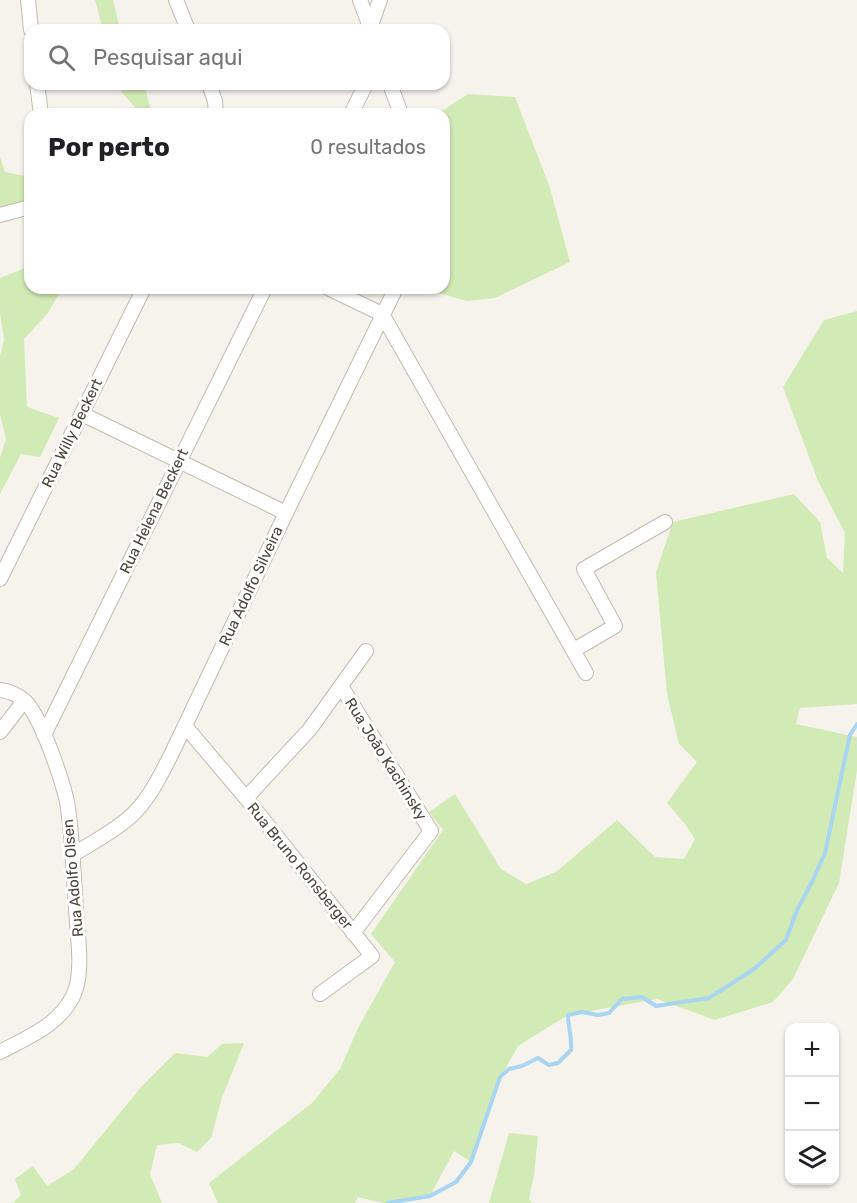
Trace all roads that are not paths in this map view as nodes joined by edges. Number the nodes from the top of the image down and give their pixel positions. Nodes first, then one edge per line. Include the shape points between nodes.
1 (28, 0) edge
2 (176, 0) edge
3 (360, 0) edge
4 (380, 0) edge
5 (30, 24) edge
6 (186, 24) edge
7 (369, 24) edge
8 (373, 24) edge
9 (39, 90) edge
10 (211, 90) edge
11 (363, 90) edge
12 (392, 90) edge
13 (40, 108) edge
14 (216, 108) edge
15 (354, 108) edge
16 (399, 108) edge
17 (24, 209) edge
18 (0, 215) edge
19 (141, 294) edge
20 (262, 294) edge
21 (340, 294) edge
22 (393, 294) edge
23 (382, 314) junction
24 (82, 414) junction
25 (179, 462) junction
26 (286, 513) junction
27 (664, 522) dead end
28 (0, 579) edge
29 (574, 650) junction
30 (366, 651) dead end
31 (586, 673) dead end
32 (341, 686) junction
33 (0, 690) edge
34 (24, 701) junction
35 (185, 726) junction
36 (0, 732) edge
37 (44, 735) junction
38 (246, 798) junction
39 (72, 855) junction
40 (353, 933) junction
41 (320, 994) dead end
42 (0, 1052) edge

1 - 5 street
2 - 6 street
3 - 7 street
4 - 8 street
9 - 13 street
10 - 14 street
11 - 15 street
12 - 16 street
17 - 18 street
19 - 24 street, Rua Willy Beckert
20 - 25 street, Rua Helena Beckert
21 - 23 street
22 - 23 street, Rua Adolfo Silveira
23 - 26 street, Rua Adolfo Silveira
23 - 29 street
24 - 25 street
24 - 28 street, Rua Willy Beckert
25 - 26 street
25 - 37 street, Rua Helena Beckert
26 - 35 street, Rua Adolfo Silveira
27 - 29 street via 584,569 615,626
29 - 31 street
30 - 32 street
32 - 38 street via 310,729
32 - 40 street, Rua João Kachinsky via 432,831
33 - 34 street
34 - 36 street
34 - 37 street, Rua Adolfo Olsen
35 - 38 street, Rua Bruno Ronsberger
35 - 39 street, Rua Adolfo Silveira via 142,804 113,830
37 - 39 street, Rua Adolfo Olsen via 67,804
38 - 40 street, Rua Bruno Ronsberger
39 - 42 street, Rua Adolfo Olsen via 79,957 75,993 54,1021
40 - 41 street, Rua Bruno Ronsberger via 372,956

